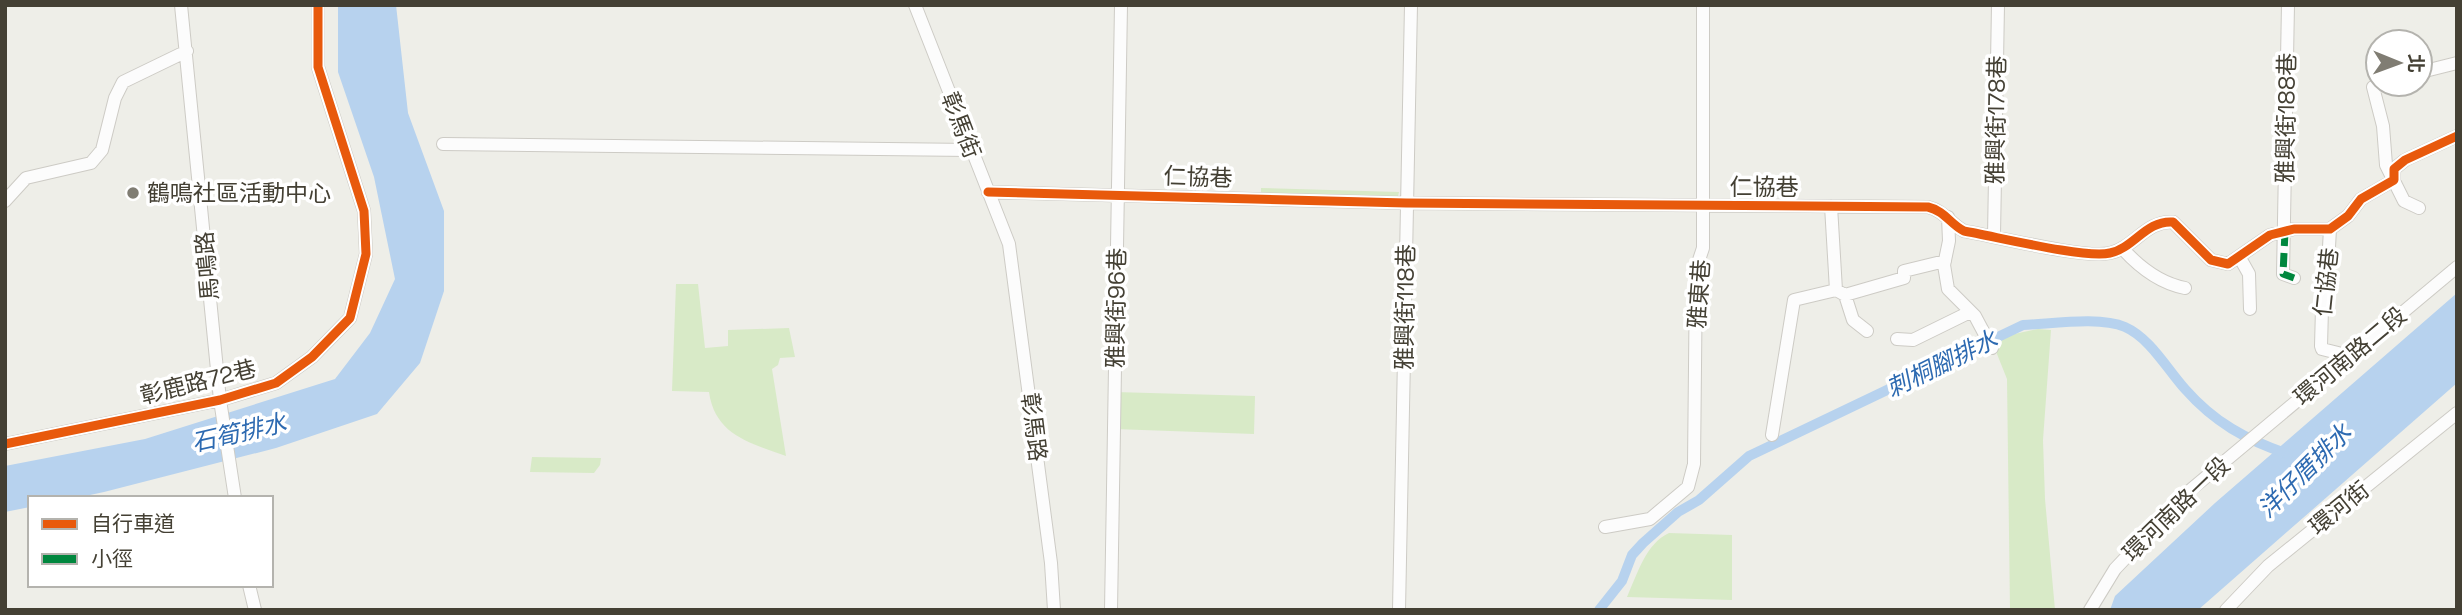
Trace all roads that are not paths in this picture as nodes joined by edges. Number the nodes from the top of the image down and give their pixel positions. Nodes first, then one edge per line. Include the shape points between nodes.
1 (181, 5) edge
2 (318, 5) edge
3 (915, 5) edge
4 (1121, 5) edge
5 (1411, 5) edge
6 (1703, 5) edge
7 (1998, 5) edge
8 (2288, 5) edge
9 (187, 51) junction
10 (2457, 63) edge
11 (2434, 69) edge
12 (2376, 98) edge
13 (2457, 136) edge
14 (443, 144) dead end
15 (971, 150) junction
16 (2394, 180) junction
17 (988, 192) junction
18 (1119, 193) junction
19 (5, 201) edge
20 (1406, 203) junction
21 (1701, 206) junction
22 (1831, 206) junction
23 (2419, 208) dead end
24 (1948, 217) junction
25 (2330, 229) junction
26 (2285, 232) junction
27 (1994, 236) junction
28 (1009, 244) joint
29 (2122, 248) junction
30 (2240, 258) junction
31 (1945, 261) junction
32 (2457, 267) edge
33 (2294, 278) dead end
34 (2185, 288) dead end
35 (1841, 293) junction
36 (2250, 309) dead end
37 (1970, 312) junction
38 (1867, 331) dead end
39 (1897, 339) dead end
40 (1992, 348) dead end
41 (2346, 360) junction
42 (220, 400) junction
43 (2457, 412) edge
44 (1772, 435) dead end
45 (5, 444) edge
46 (2243, 446) joint
47 (235, 496) edge
48 (1605, 527) dead end
49 (249, 587) edge
50 (255, 610) edge
51 (1054, 610) edge
52 (1111, 610) edge
53 (1399, 610) edge
54 (2090, 610) edge
55 (2226, 610) edge

1 - 9 street, 馬鳴路
2 - 42 street, 彰鹿路72巷 via 318,67 364,211 366,254 358,297 350,318 294,370 276,383
3 - 15 street, 彰馬街
4 - 18 street, 雅興街96巷
5 - 20 street, 雅興街118巷
6 - 21 street, 雅東巷
7 - 27 street, 雅興街178巷
8 - 26 street, 雅興街188巷
9 - 19 street via 123,82 102,150 91,163 26,178
9 - 42 street, 馬鳴路
10 - 11 street
12 - 16 street via 2386,165
13 - 16 street, 仁協巷 via 2405,160 2394,169
14 - 15 street
15 - 17 street, 彰馬街
16 - 23 street via 2404,201
16 - 25 street, 仁協巷 via 2361,199
17 - 18 street, 仁協巷
17 - 28 street, 彰馬街
18 - 20 street, 仁協巷
18 - 52 street, 雅興街96巷
20 - 21 street, 仁協巷
20 - 53 street, 雅興街118巷
21 - 22 street, 仁協巷
21 - 48 street, 雅東巷 via 1703,248 1696,269 1693,464 1688,487 1650,519
22 - 24 street, 仁協巷 via 1928,207
22 - 35 street, 仁協巷
24 - 27 street, 仁協巷 via 1964,231
24 - 31 street
25 - 26 street, 仁協巷
25 - 41 street, 仁協巷 via 2328,265 2323,271 2321,346
26 - 30 street, 仁協巷 via 2270,235
26 - 33 street, 雅興街188巷 via 2283,274
27 - 29 street, 仁協巷 via 2088,253
28 - 51 street, 彰馬路
29 - 30 street, 仁協巷 via 2165,221 2173,222 2220,265
29 - 34 street via 2153,276
30 - 36 street via 2249,274
31 - 35 street via 1904,271 1904,278
31 - 37 street via 1948,289
32 - 41 street, 環河南路二段
35 - 38 street, 仁協巷 via 1853,320
35 - 44 street via 1794,300
37 - 39 street via 1913,340
37 - 40 street
41 - 46 street, 環河南路二段
42 - 45 street, 彰鹿路72巷
42 - 47 street, 馬鳴路
43 - 55 street, 環河街 via 2267,566
46 - 54 street, 環河南路一段 via 2141,538
49 - 50 street

